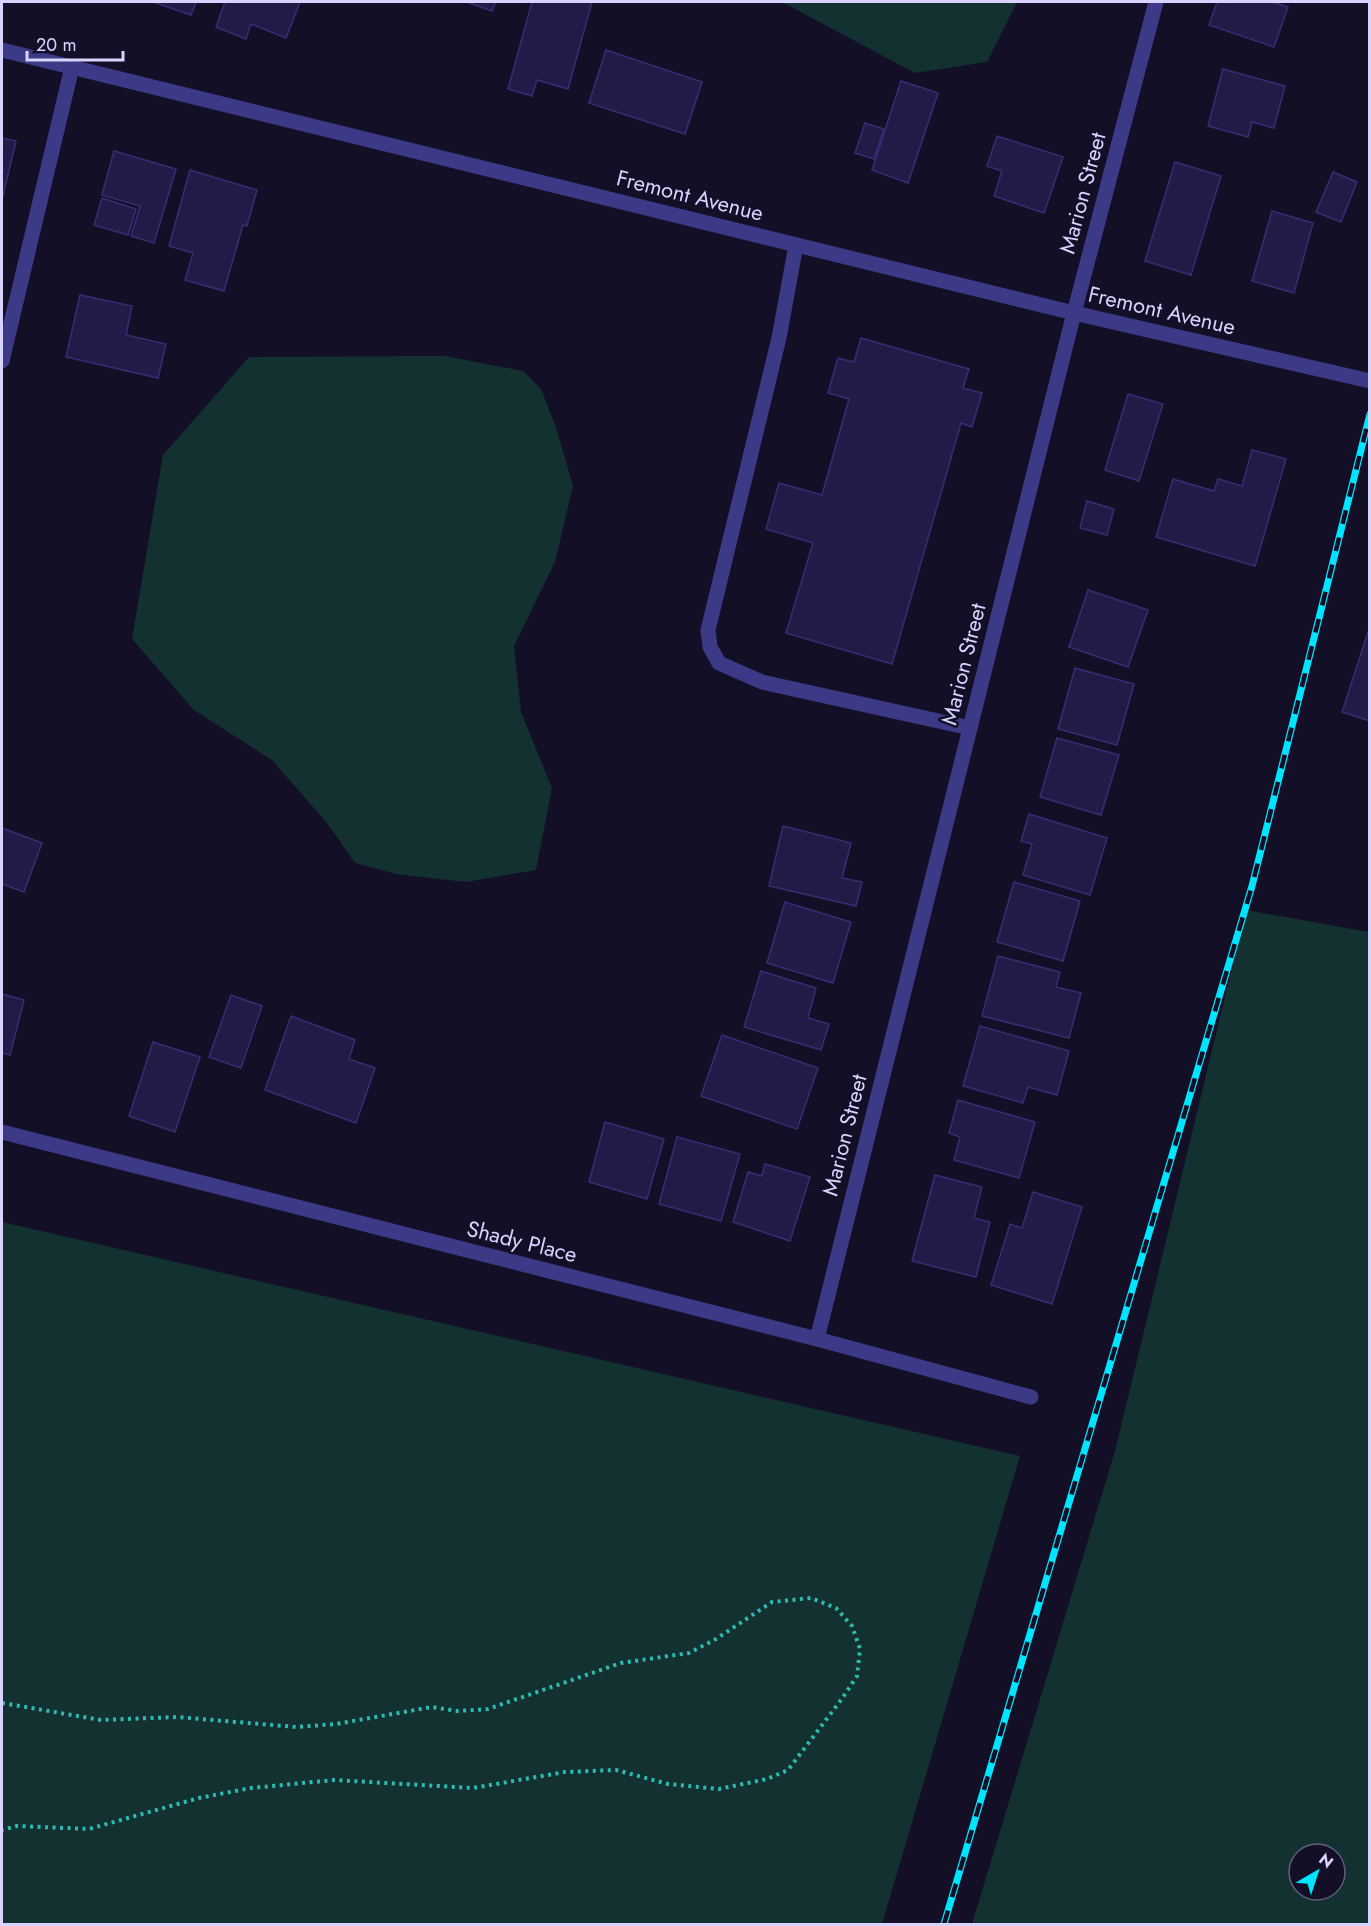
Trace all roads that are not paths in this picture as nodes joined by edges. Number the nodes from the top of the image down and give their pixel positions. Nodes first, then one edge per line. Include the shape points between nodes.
1 (1156, 2) edge
2 (2, 50) edge
3 (72, 67) junction
4 (796, 244) junction
5 (1074, 313) junction
6 (2, 361) edge
7 (1370, 381) edge
8 (970, 728) junction
9 (2, 1132) edge
10 (817, 1339) junction
11 (1030, 1397) dead end

1 - 5 street, Marion Street
2 - 3 street, Fremont Avenue
3 - 4 street, Fremont Avenue
3 - 6 street
4 - 5 street, Fremont Avenue
4 - 8 street via 779,338 708,630 710,647 719,663 762,682
5 - 7 street, Fremont Avenue
5 - 8 street, Marion Street
8 - 10 street, Marion Street
9 - 10 street, Shady Place
10 - 11 street, Shady Place

